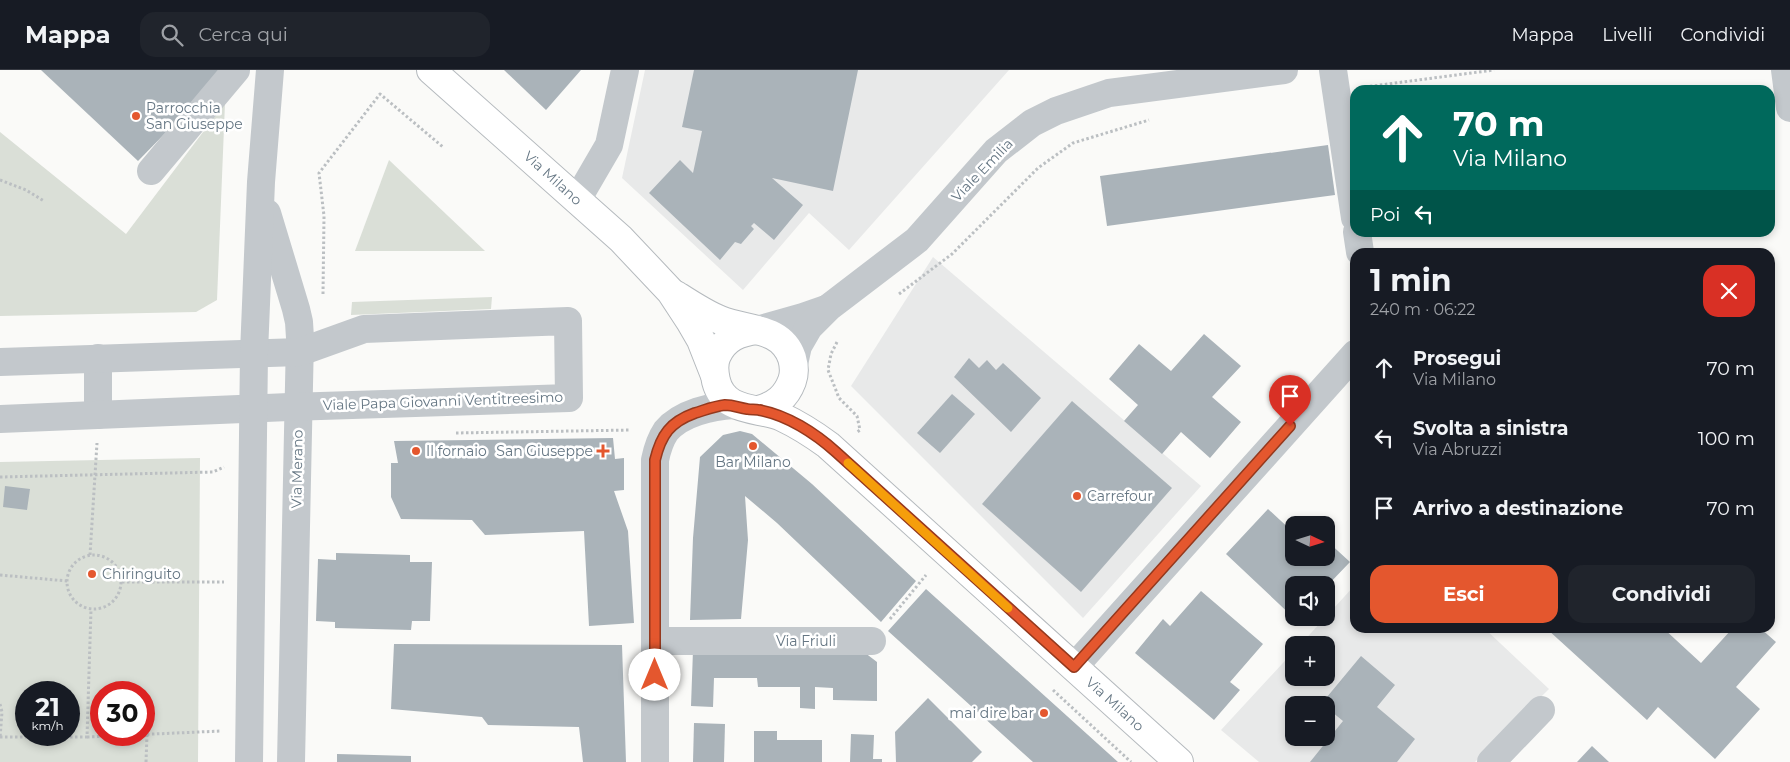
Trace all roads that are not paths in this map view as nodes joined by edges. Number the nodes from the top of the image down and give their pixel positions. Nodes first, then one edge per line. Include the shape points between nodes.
1 (236, 70) edge
2 (431, 70) edge
3 (625, 70) edge
4 (1284, 70) edge
5 (1784, 70) edge
6 (269, 71) edge
7 (1335, 80) edge
8 (1790, 108) edge
9 (151, 171) dead end
10 (261, 182) junction
11 (1350, 184) edge
12 (577, 200) junction
13 (671, 292) junction
14 (828, 308) junction
15 (757, 330) junction
16 (311, 347) junction
17 (254, 353) junction
18 (98, 358) junction
19 (1350, 360) edge
20 (0, 362) edge
21 (794, 371) junction
22 (714, 373) junction
23 (299, 407) junction
24 (747, 408) junction
25 (254, 409) junction
26 (98, 415) junction
27 (691, 415) junction
28 (0, 419) edge
29 (832, 448) junction
30 (655, 641) junction
31 (872, 641) road end
32 (1074, 667) junction
33 (1541, 710) dead end
34 (249, 762) edge
35 (291, 762) edge
36 (655, 762) edge
37 (1179, 762) edge
38 (1491, 762) edge

1 - 9 street
2 - 12 main road, Via Milano
3 - 12 street via 609,145
4 - 14 street, Viale Emilia via 1108,93 1032,122 996,151 917,240
5 - 8 street
6 - 10 street, Via Merano
7 - 11 street
10 - 16 street, Via Merano via 267,215 299,322
10 - 17 street, Via Merano
12 - 13 main road, Via Milano via 621,239
13 - 15 main road, Via Milano via 721,320
13 - 22 main road, Via Milano via 701,340
14 - 15 street, Viale Emilia
14 - 21 street, Viale Emilia via 809,327 798,346
15 - 21 main road, Via Milano via 782,341 790,352
15 - 22 main road via 743,331 731,337 721,347
16 - 17 street, Viale Papa Giovanni Ventitreesimo
16 - 23 street, Via Merano
16 - 23 street, Viale Papa Giovanni Ventitreesimo via 364,329 568,321 569,398
17 - 18 street, Viale Papa Giovanni Ventitreesimo
17 - 25 street, Via Merano
18 - 20 street, Viale Papa Giovanni Ventitreesimo
18 - 26 street
19 - 32 street
21 - 24 main road via 789,389 781,399 771,406
21 - 29 main road, Via Milano via 804,407
22 - 24 main road, Via Milano via 717,386 725,397
22 - 27 street via 710,391
23 - 25 street, Viale Papa Giovanni Ventitreesimo
23 - 35 street, Via Merano
24 - 27 street via 712,407
24 - 29 main road, Via Milano via 804,428
25 - 26 street, Viale Papa Giovanni Ventitreesimo
25 - 34 street, Via Merano
26 - 28 street, Viale Papa Giovanni Ventitreesimo
27 - 30 street via 666,431 655,460
29 - 32 main road, Via Milano
30 - 31 street, Via Friuli
30 - 36 street
32 - 37 main road, Via Milano
33 - 38 street

